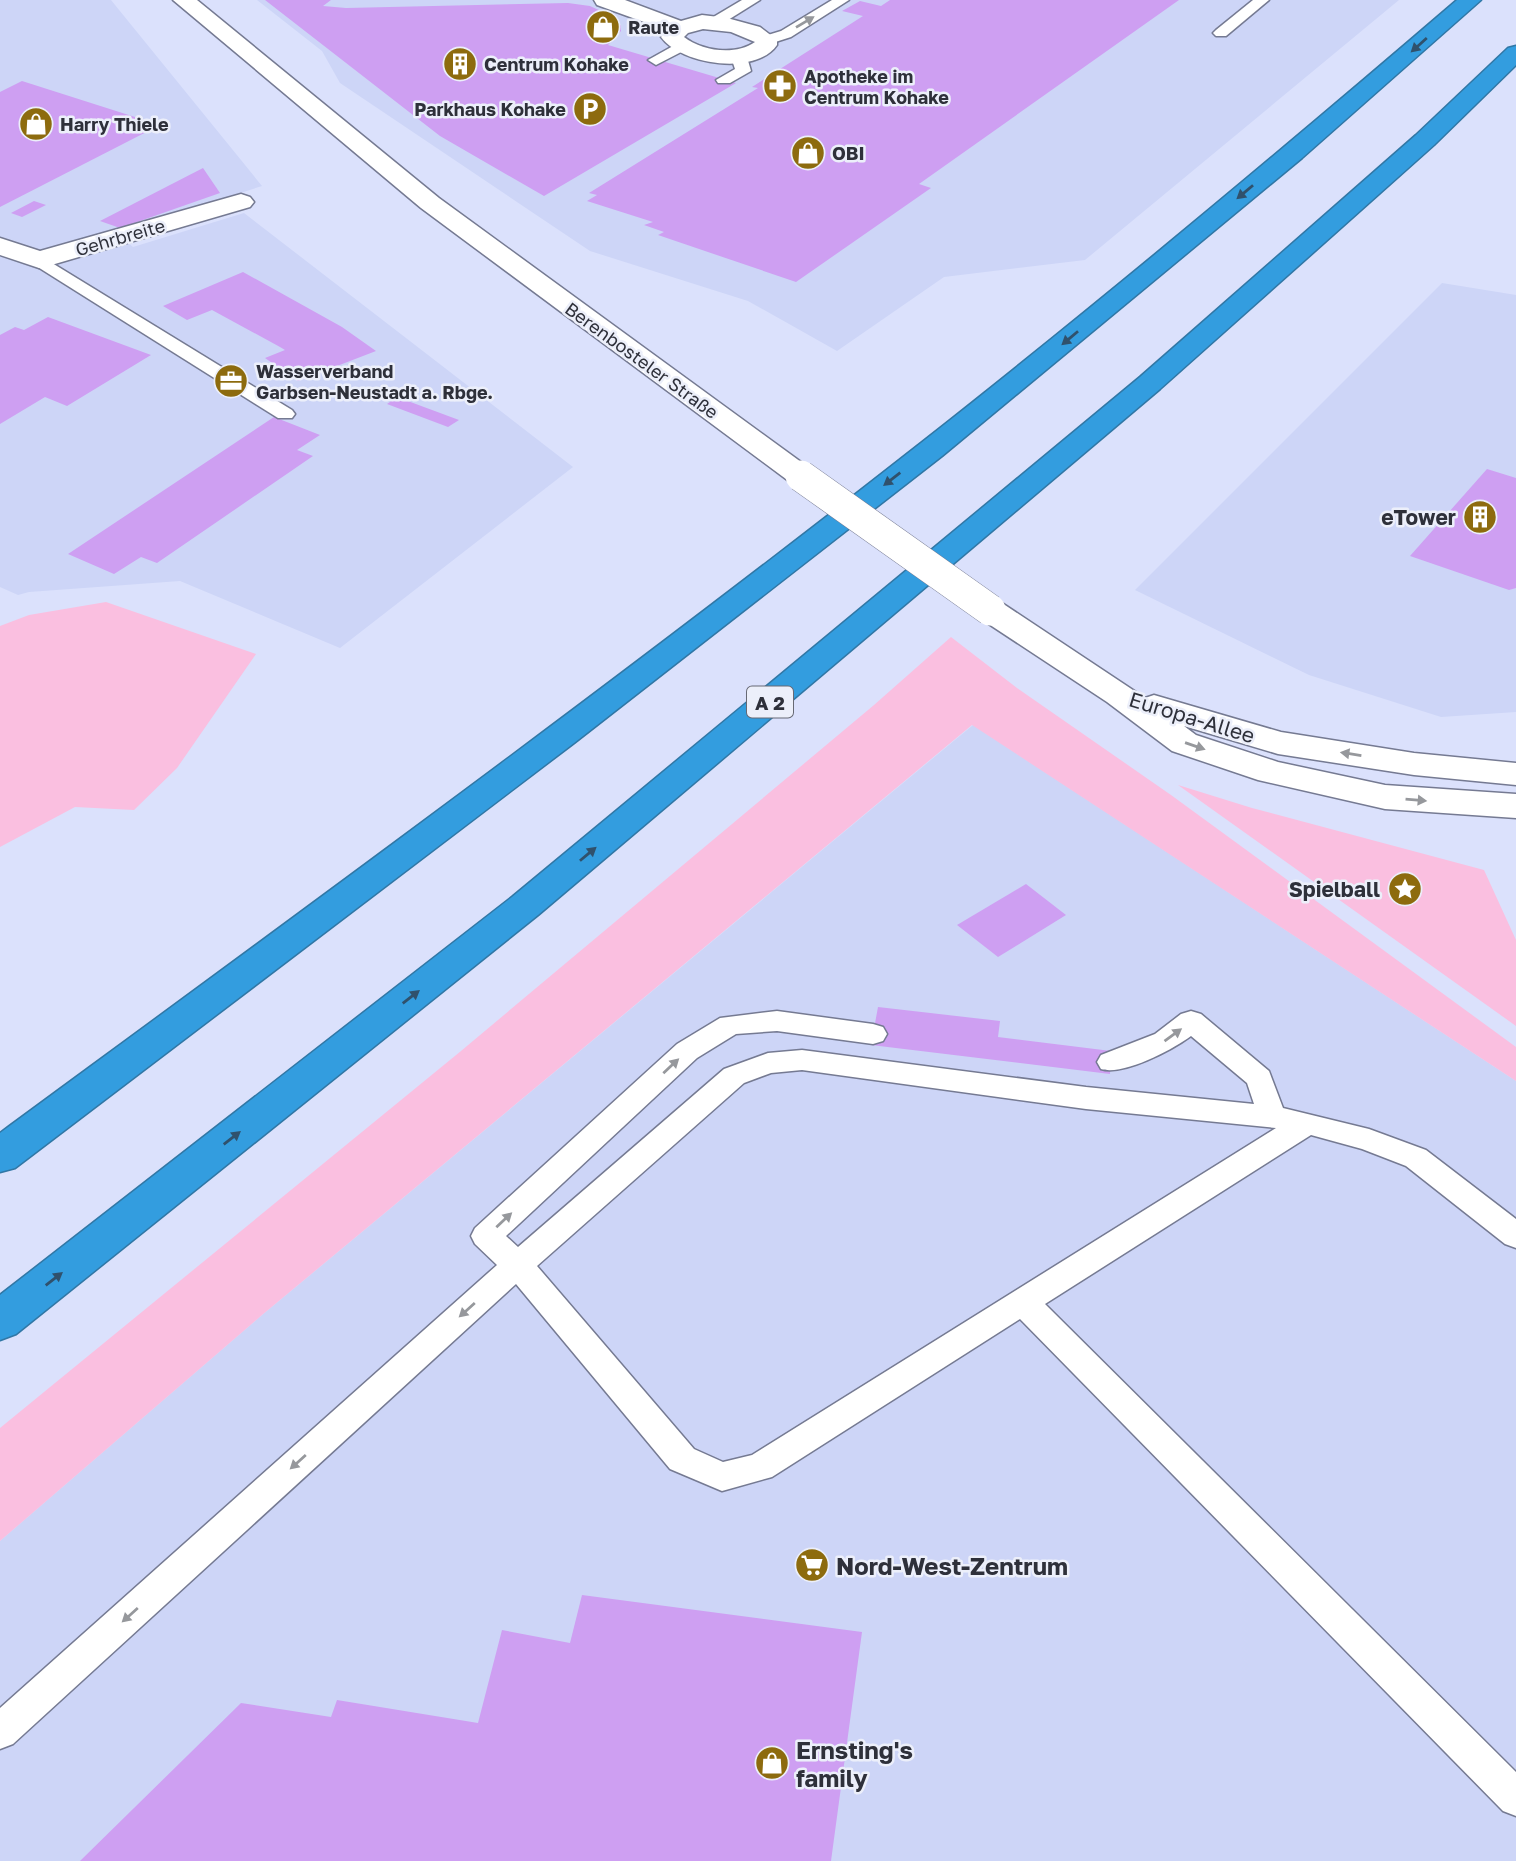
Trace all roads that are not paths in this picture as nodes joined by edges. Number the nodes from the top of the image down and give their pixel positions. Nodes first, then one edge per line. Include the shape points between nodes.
1 (184, 0) edge
2 (605, 0) edge
3 (752, 0) edge
4 (842, 0) edge
5 (1262, 0) edge
6 (1470, 0) edge
7 (715, 22) junction
8 (1221, 33) dead end
9 (681, 37) junction
10 (766, 40) junction
11 (1516, 53) edge
12 (739, 57) junction
13 (656, 60) dead end
14 (724, 80) dead end
15 (241, 202) dead end
16 (0, 246) edge
17 (39, 260) junction
18 (285, 414) dead end
19 (1119, 695) junction
20 (1516, 774) edge
21 (1516, 806) edge
22 (873, 1034) dead end
23 (1111, 1062) dead end
24 (1272, 1117) junction
25 (1307, 1123) junction
26 (0, 1156) edge
27 (1516, 1236) edge
28 (519, 1266) junction
29 (1023, 1302) junction
30 (0, 1321) edge
31 (0, 1732) edge
32 (1516, 1798) edge

1 - 19 street, Berenbosteler Straße, bridge via 430,204 801,476
2 - 9 street
3 - 7 lane
10 -> 4 lane via 786,34
5 - 8 lane
6 -> 26 highway via 1038,365 563,736
7 - 9 street via 702,22
7 - 10 street
9 - 12 street via 719,56
9 - 13 lane
10 - 12 street via 757,53
30 -> 11 highway, A 2 via 557,880 1150,383 1425,140
12 - 14 lane via 743,71
15 - 17 street, Gehrbreite
16 - 17 street
17 - 18 lane
20 -> 19 street, Europa-Allee via 1278,743
19 -> 21 street, Europa-Allee via 1184,743 1271,772 1385,797
28 -> 22 lane via 486,1236 687,1051 730,1025 777,1021
23 -> 24 lane via 1165,1041 1191,1021 1259,1078
24 - 25 lane
24 - 28 lane via 1072,1097 802,1060 768,1063 734,1076
25 - 27 lane via 1416,1158
25 - 29 lane
28 - 29 lane via 682,1459 722,1478 760,1467
28 -> 31 lane
29 - 32 lane

